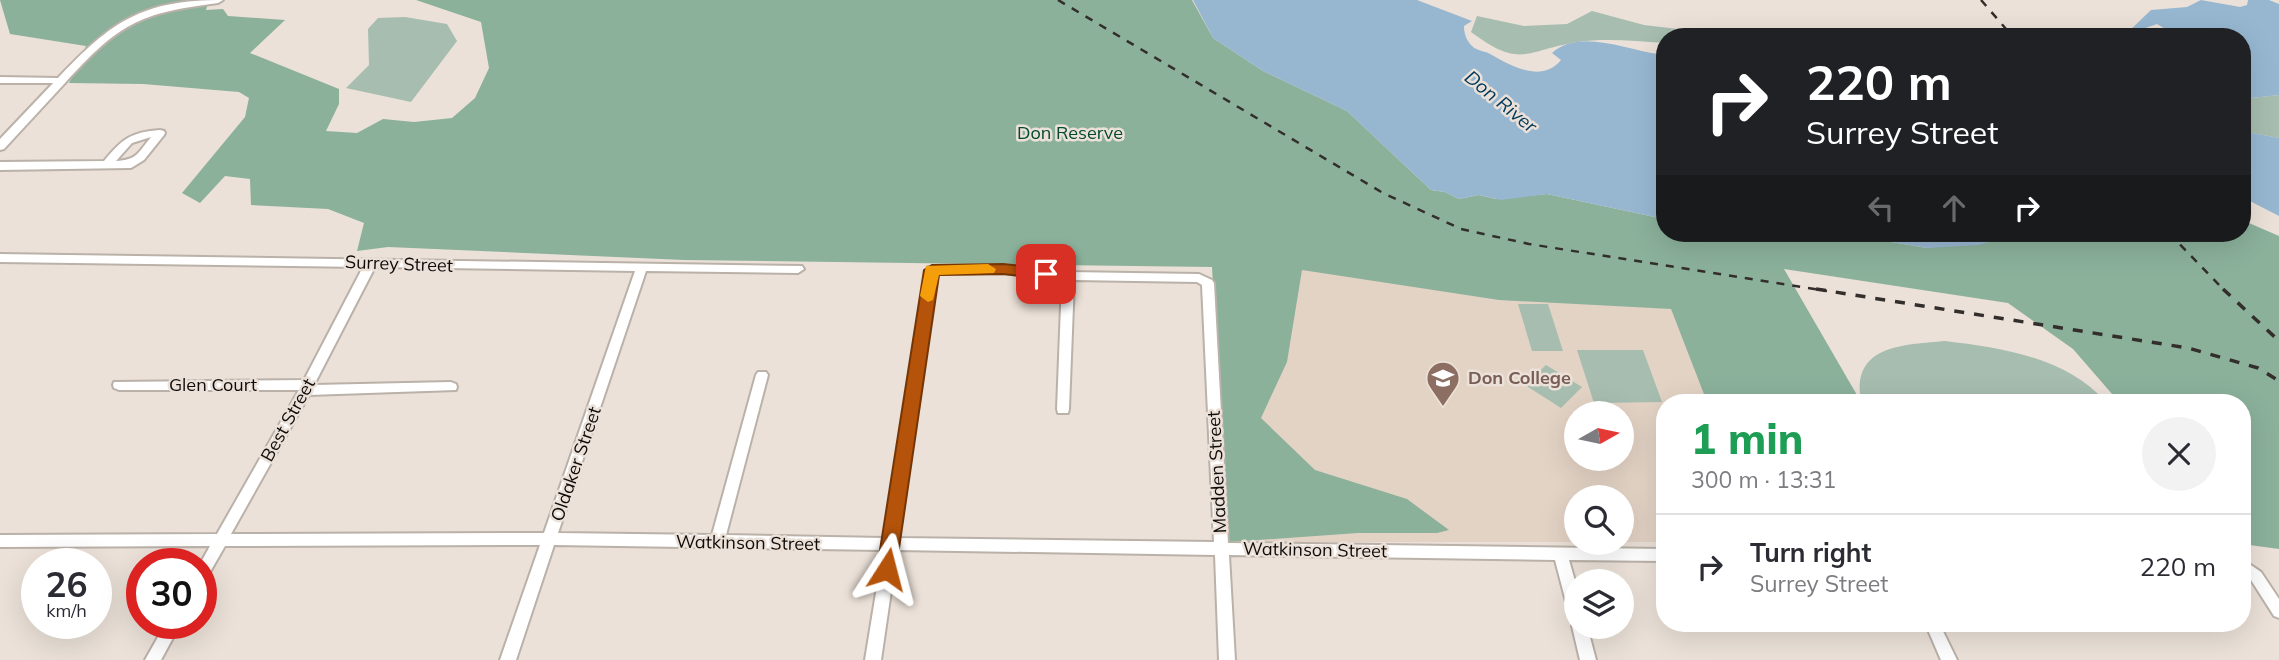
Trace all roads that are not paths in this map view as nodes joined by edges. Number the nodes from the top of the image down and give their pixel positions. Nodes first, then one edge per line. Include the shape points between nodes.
1 (218, 0) edge
2 (0, 80) edge
3 (61, 81) junction
4 (0, 146) edge
5 (106, 165) junction
6 (0, 166) edge
7 (0, 258) edge
8 (371, 263) junction
9 (642, 267) junction
10 (798, 269) dead end
11 (1068, 276) junction
12 (762, 375) dead end
13 (119, 385) dead end
14 (451, 387) dead end
15 (307, 388) junction
16 (1063, 409) dead end
17 (551, 539) junction
18 (0, 541) edge
19 (220, 541) junction
20 (719, 541) junction
21 (890, 546) junction
22 (216, 548) edge
23 (1221, 549) junction
24 (1560, 552) junction
25 (1656, 555) edge
26 (1564, 569) edge
27 (2251, 572) edge
28 (2279, 611) edge
29 (1936, 632) edge
30 (165, 639) edge
31 (1582, 639) edge
32 (153, 660) edge
33 (508, 660) edge
34 (873, 660) edge
35 (1227, 660) edge
36 (1588, 660) edge
37 (1949, 660) edge

1 - 3 street via 149,11 122,21
2 - 3 street
3 - 4 street
5 - 5 street via 136,134 160,133 131,164
5 - 6 street
7 - 8 street, Surrey Street
8 - 9 street, Surrey Street
8 - 15 street, Best Street
9 - 10 street, Surrey Street
9 - 17 street, Oldaker Street
11 - 16 street
11 - 21 street via 1003,269 932,270
11 - 23 street, Madden Street via 1199,278 1208,283
12 - 20 street
13 - 15 street, Glen Court
14 - 15 street, Glen Court
15 - 19 street, Best Street
17 - 19 street, Watkinson Street
17 - 20 street, Watkinson Street
17 - 33 street, Oldaker Street
18 - 19 street, Watkinson Street
19 - 22 street, Best Street
20 - 21 street, Watkinson Street
21 - 23 street, Watkinson Street
21 - 34 street
23 - 24 street, Watkinson Street
23 - 35 street, Madden Street
24 - 25 street, Watkinson Street
24 - 26 street
27 - 28 street
29 - 37 street
30 - 32 street
31 - 36 street

